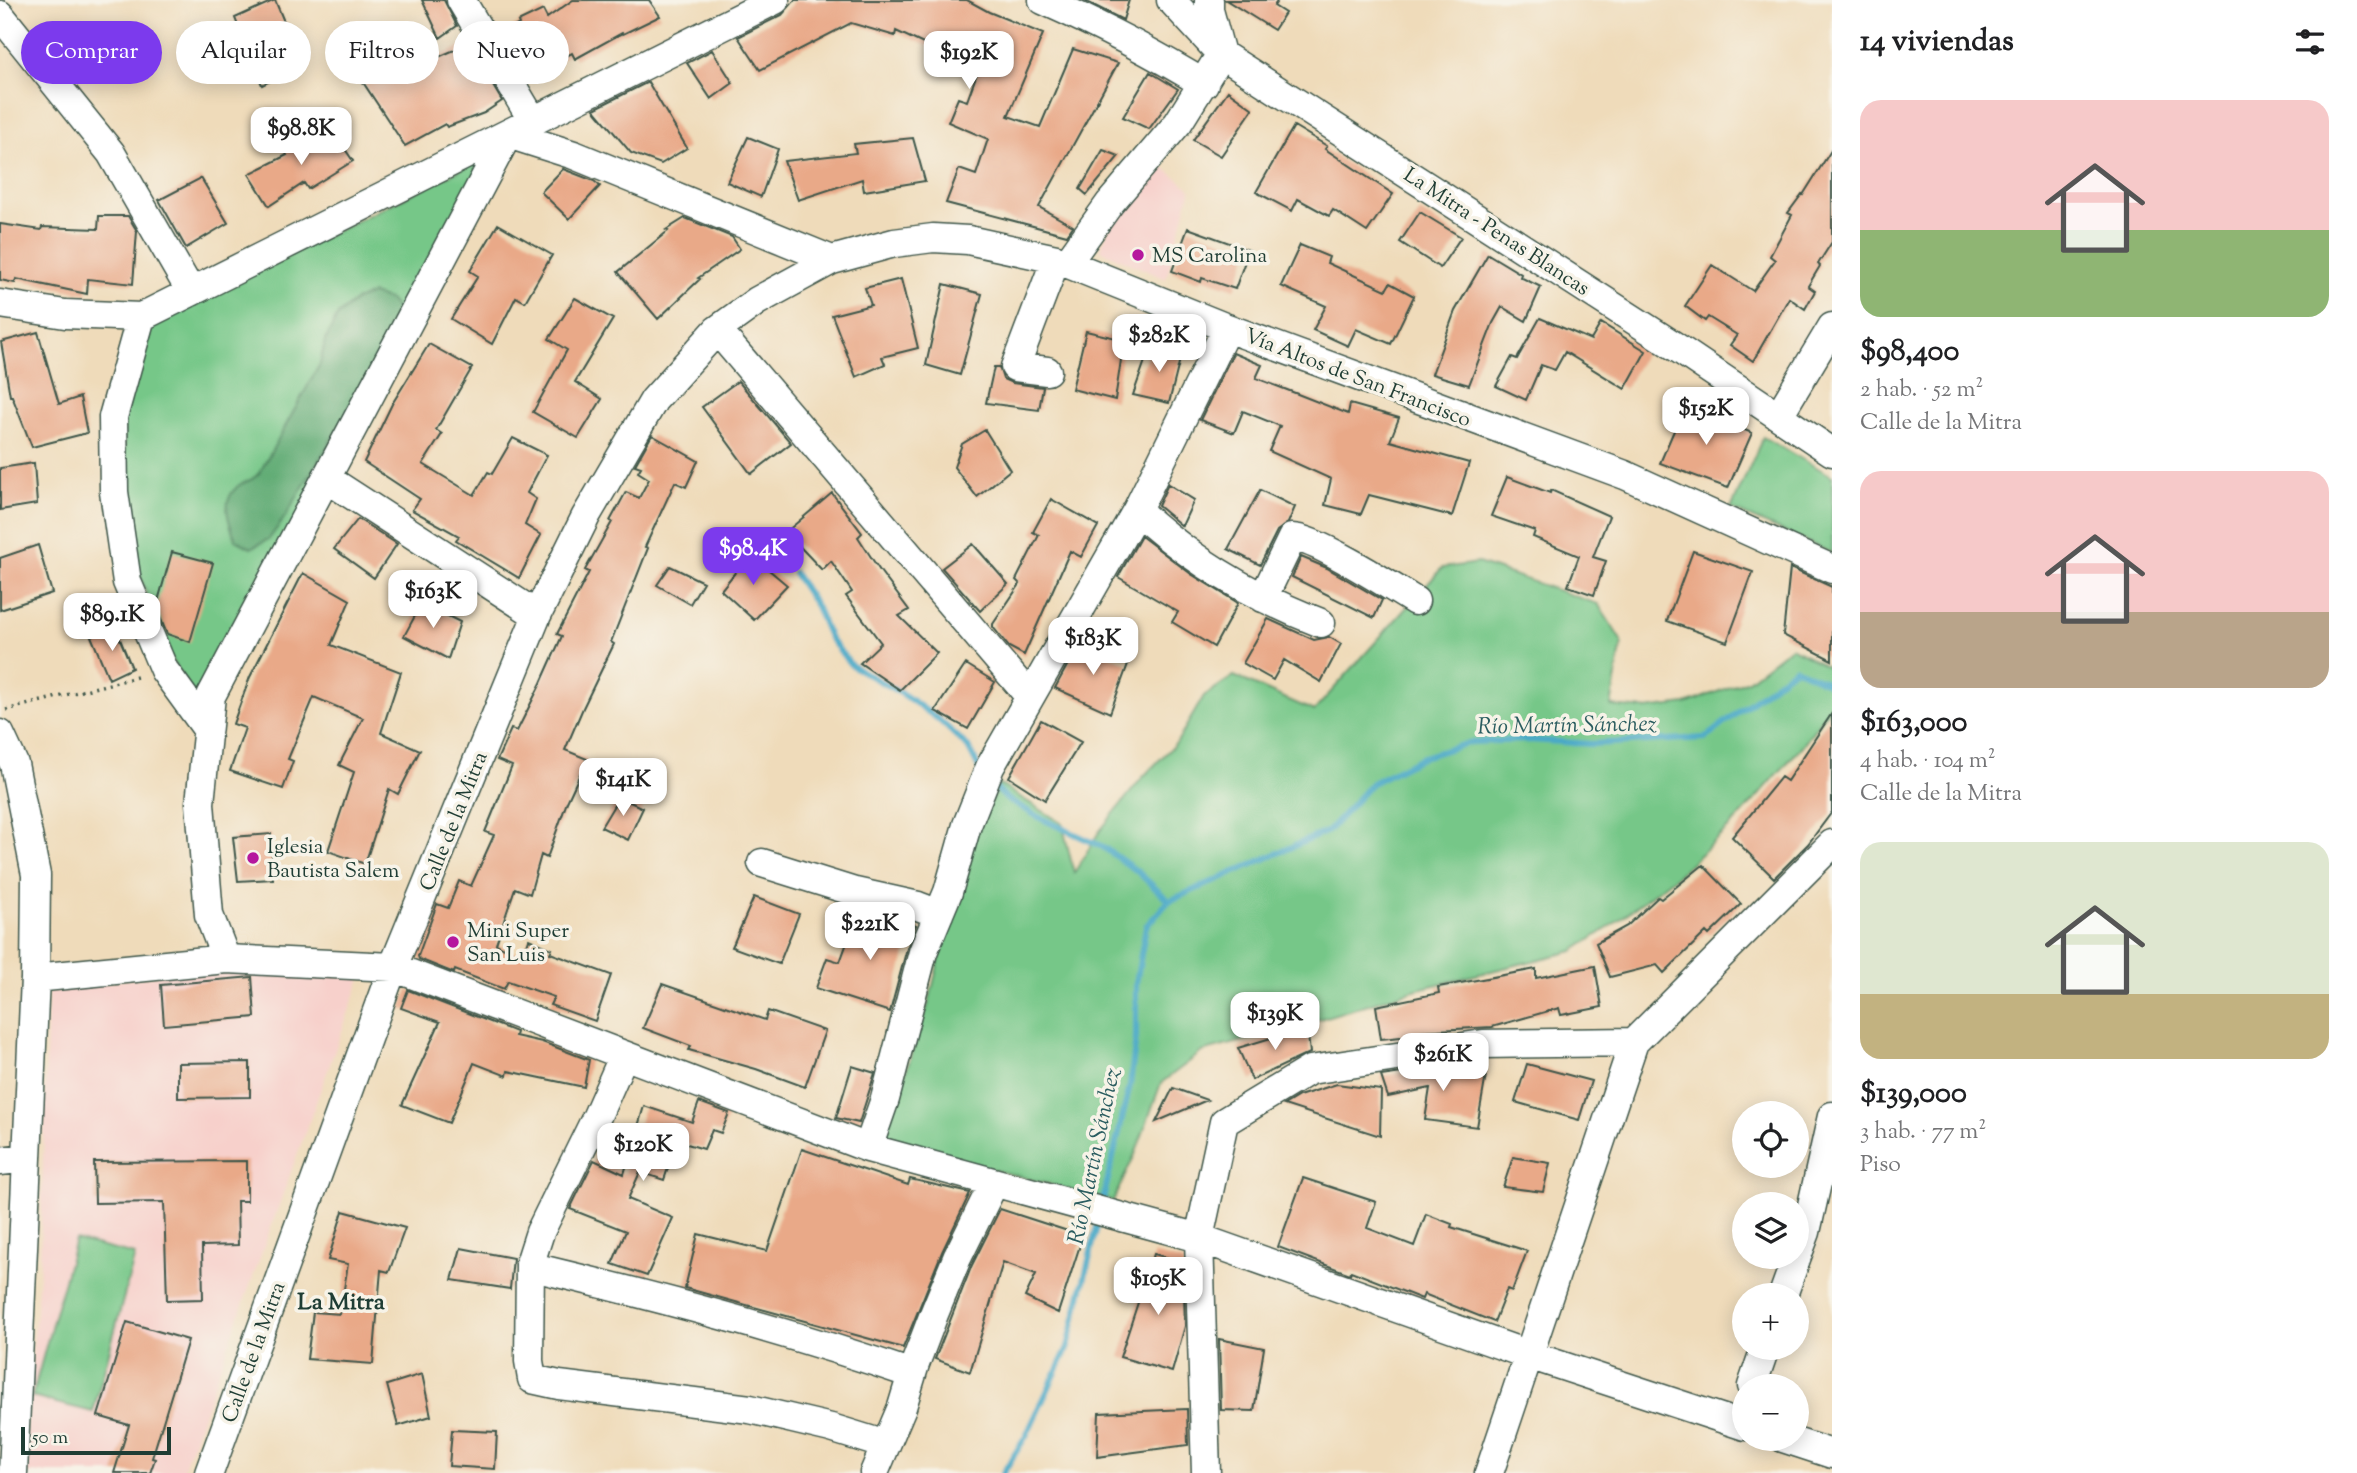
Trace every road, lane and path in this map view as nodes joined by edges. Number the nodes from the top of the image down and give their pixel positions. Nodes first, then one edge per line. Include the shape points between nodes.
1 (461, 0) edge
2 (775, 0) edge
3 (1043, 0) edge
4 (1171, 0) edge
5 (1209, 0) edge
6 (0, 15) edge
7 (1221, 54) junction
8 (1204, 84) junction
9 (520, 127) junction
10 (832, 260) junction
11 (1061, 261) junction
12 (191, 292) junction
13 (0, 304) edge
14 (141, 317) junction
15 (1832, 327) edge
16 (1227, 328) junction
17 (718, 330) junction
18 (1047, 371) dead end
19 (1779, 415) junction
20 (1832, 452) edge
21 (327, 478) junction
22 (1137, 510) junction
23 (1832, 569) edge
24 (1264, 598) junction
25 (1415, 601) dead end
26 (537, 615) junction
27 (1321, 623) dead end
28 (164, 670) junction
29 (1030, 697) junction
30 (0, 712) edge
31 (207, 729) junction
32 (0, 734) edge
33 (1832, 844) edge
34 (762, 863) dead end
35 (939, 914) junction
36 (226, 959) junction
37 (393, 967) junction
38 (35, 978) junction
39 (1634, 1042) junction
40 (624, 1055) junction
41 (1832, 1116) edge
42 (869, 1148) junction
43 (14, 1160) edge
44 (994, 1183) junction
45 (1809, 1218) edge
46 (1199, 1238) junction
47 (530, 1263) junction
48 (1529, 1355) junction
49 (912, 1374) junction
50 (1732, 1416) edge
51 (886, 1445) junction
52 (1809, 1446) edge
53 (1832, 1454) edge
54 (13, 1473) edge
55 (209, 1473) edge
56 (874, 1473) edge
57 (1206, 1473) edge
58 (1489, 1473) edge

1 - 9 street
2 - 9 street
3 - 8 street via 1152,52
4 - 7 street, La Mitra - Penas Blancas
5 - 7 street
6 - 12 street via 111,153
7 - 8 street
7 - 19 street, La Mitra - Penas Blancas
8 - 11 street via 1178,123
9 - 10 street via 574,155
9 - 12 street
9 - 21 street
10 - 11 street, Vía Altos de San Francisco via 933,238 968,240
10 - 17 street, Calle de la Mitra via 757,301
11 - 16 street, Vía Altos de San Francisco
11 - 18 street via 1014,367
12 - 14 street
13 - 14 street via 65,314
14 - 28 street via 113,417 114,492 127,582
15 - 19 street
16 - 22 street
16 - 23 street, Vía Altos de San Francisco via 1625,475
17 - 26 street, Calle de la Mitra via 654,400 586,516
17 - 29 street
19 - 20 street, La Mitra - Penas Blancas
21 - 26 street
21 - 31 street via 211,696
22 - 24 street via 1197,558
22 - 29 street
24 - 25 street via 1292,538 1301,537
24 - 27 street
26 - 37 street, Calle de la Mitra
28 - 30 path
28 - 31 street
29 - 35 street via 990,767
31 - 36 street via 200,803 209,915
32 - 38 street via 14,764 36,875
33 - 39 street
34 - 35 street
35 - 42 street via 923,952
36 - 37 street
36 - 38 street
37 - 40 street
37 - 55 street, Calle de la Mitra
38 - 43 street
39 - 46 street via 1483,1044 1310,1070 1224,1122
39 - 48 street
40 - 42 street
40 - 47 street via 540,1232
41 - 45 street
42 - 44 street
43 - 54 street
44 - 46 street
44 - 49 street via 957,1258
46 - 48 street
46 - 57 street
47 - 49 street
47 - 51 street via 532,1379 750,1409
48 - 50 street
48 - 58 street
49 - 51 street
51 - 56 street
52 - 53 street

